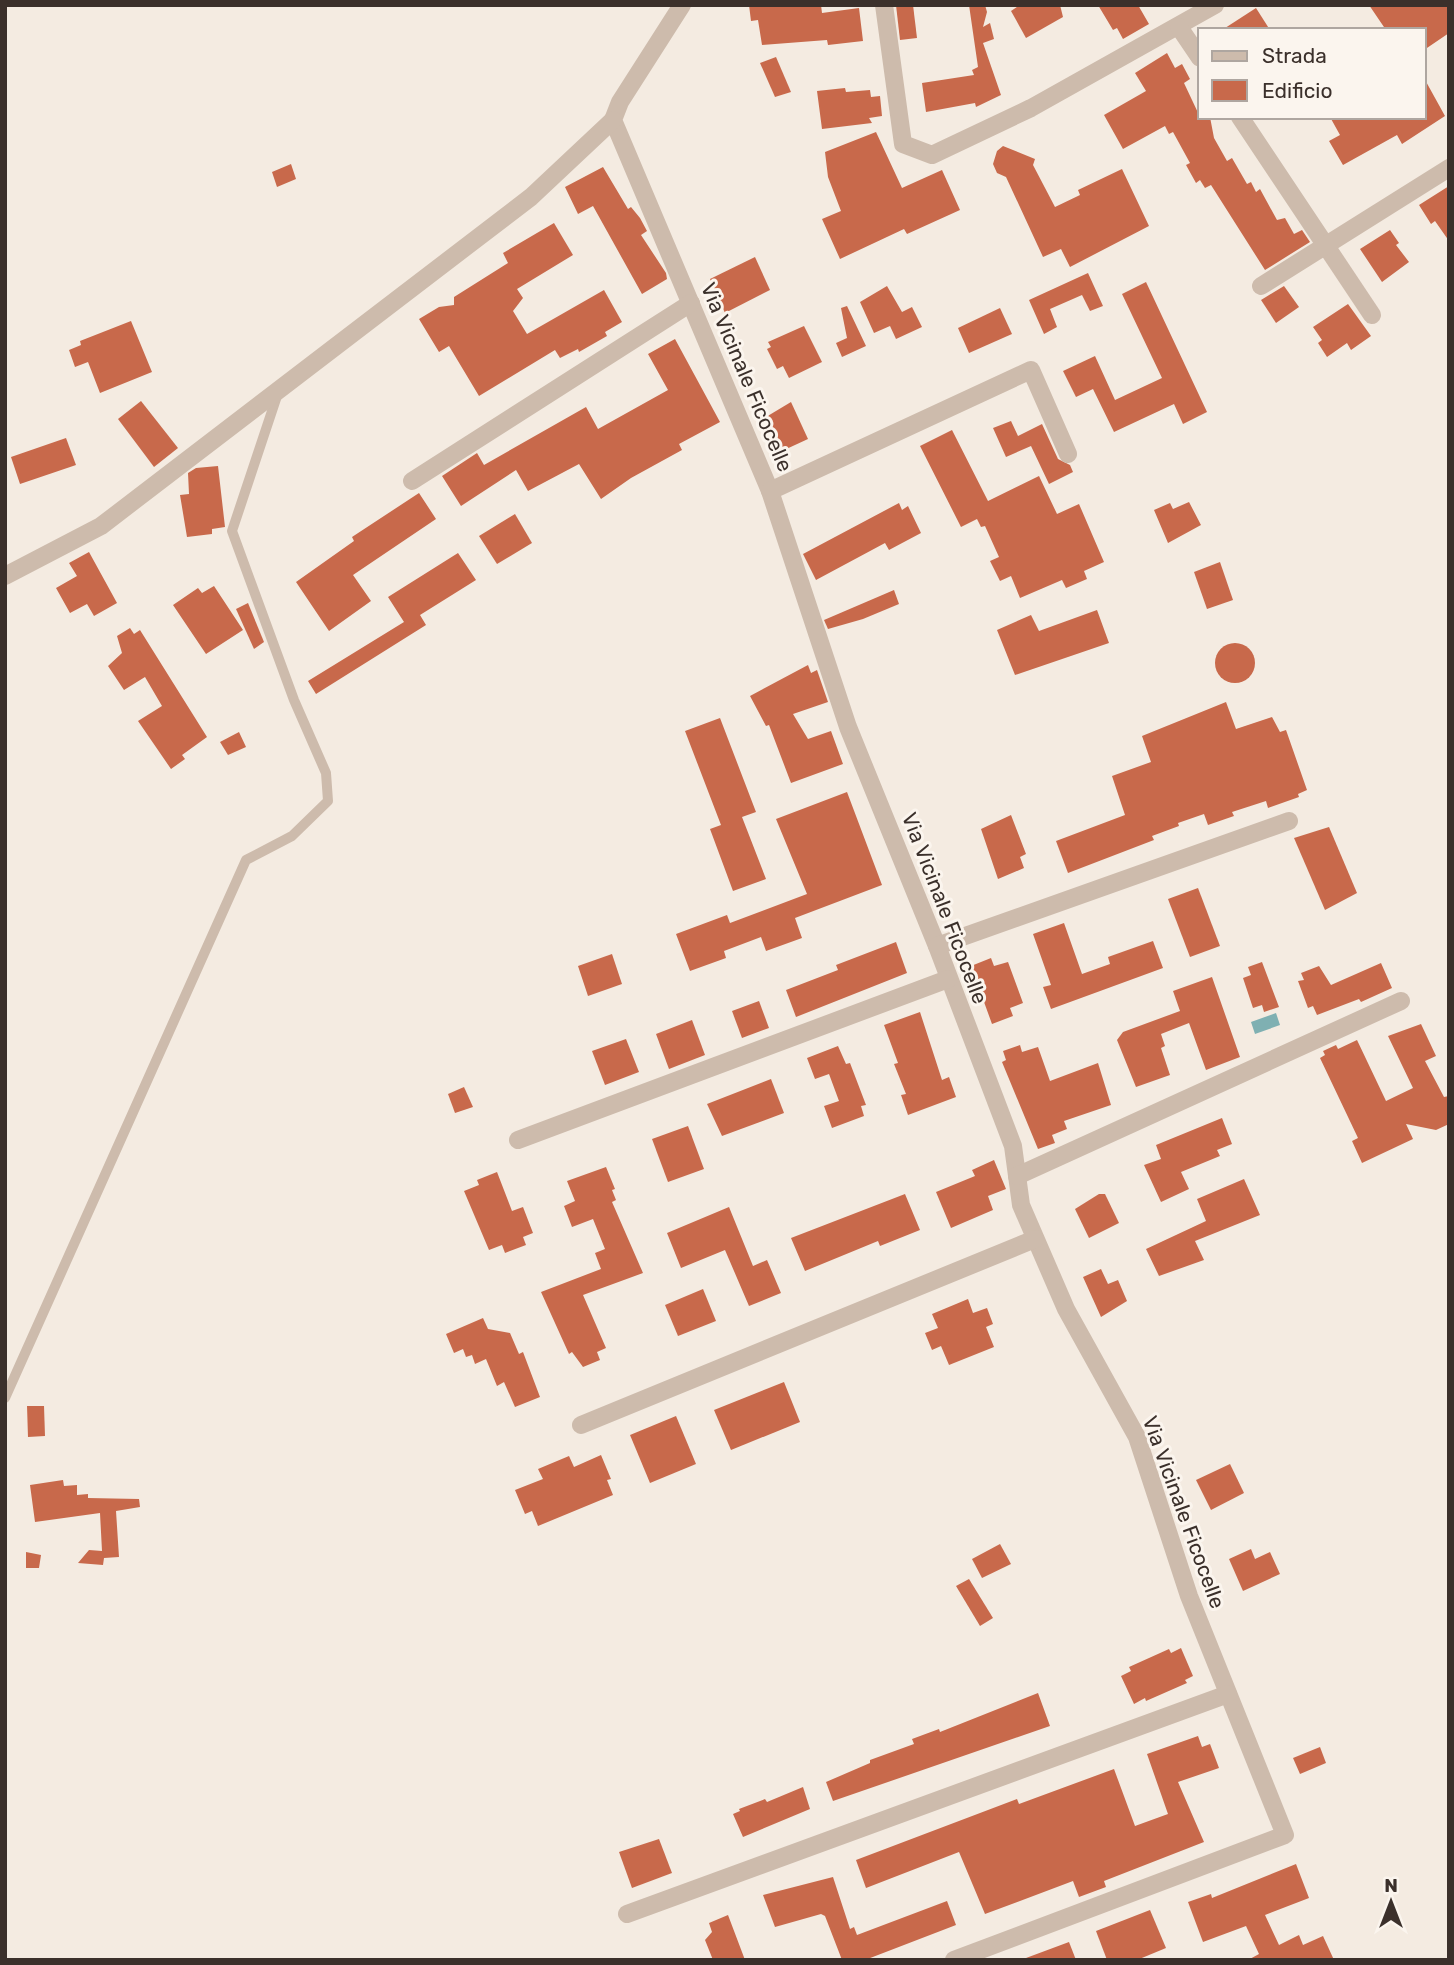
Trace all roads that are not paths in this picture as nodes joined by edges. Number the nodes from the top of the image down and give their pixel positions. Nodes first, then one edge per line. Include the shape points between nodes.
1 (682, 5) edge
2 (884, 5) edge
3 (1214, 5) edge
4 (1179, 27) junction
5 (1198, 55) edge
6 (1241, 119) edge
7 (612, 120) junction
8 (1449, 168) edge
9 (1326, 246) junction
10 (1261, 286) dead end
11 (691, 303) junction
12 (1372, 316) dead end
13 (279, 390) junction
14 (1068, 454) dead end
15 (412, 481) dead end
16 (770, 491) junction
17 (5, 576) edge
18 (1289, 821) dead end
19 (937, 946) junction
20 (948, 979) junction
21 (1401, 1001) dead end
22 (518, 1140) dead end
23 (1017, 1176) junction
24 (1035, 1239) junction
25 (5, 1398) edge
26 (581, 1425) dead end
27 (1228, 1694) junction
28 (627, 1914) dead end
29 (954, 1960) edge

1 - 7 street
2 - 4 street via 903,145 932,155 1031,108
3 - 4 street
4 - 5 street
6 - 9 street
7 - 11 street, Via Vicinale Ficocelle
7 - 13 street via 531,197
8 - 9 street
9 - 10 street
9 - 12 street
11 - 15 street
11 - 16 street, Via Vicinale Ficocelle
13 - 17 street via 101,526
13 - 25 lane via 232,531 326,773 328,801 292,836 246,860
14 - 16 street via 1031,370
16 - 19 street, Via Vicinale Ficocelle via 848,727
18 - 19 street
19 - 20 street, Via Vicinale Ficocelle
20 - 22 street
20 - 23 street, Via Vicinale Ficocelle via 1013,1146
21 - 23 street
23 - 24 street, Via Vicinale Ficocelle via 1021,1205
24 - 26 street
24 - 27 street, Via Vicinale Ficocelle via 1066,1309 1137,1437 1189,1596
27 - 28 street
27 - 29 street, Via Vicinale Ficocelle via 1284,1835

